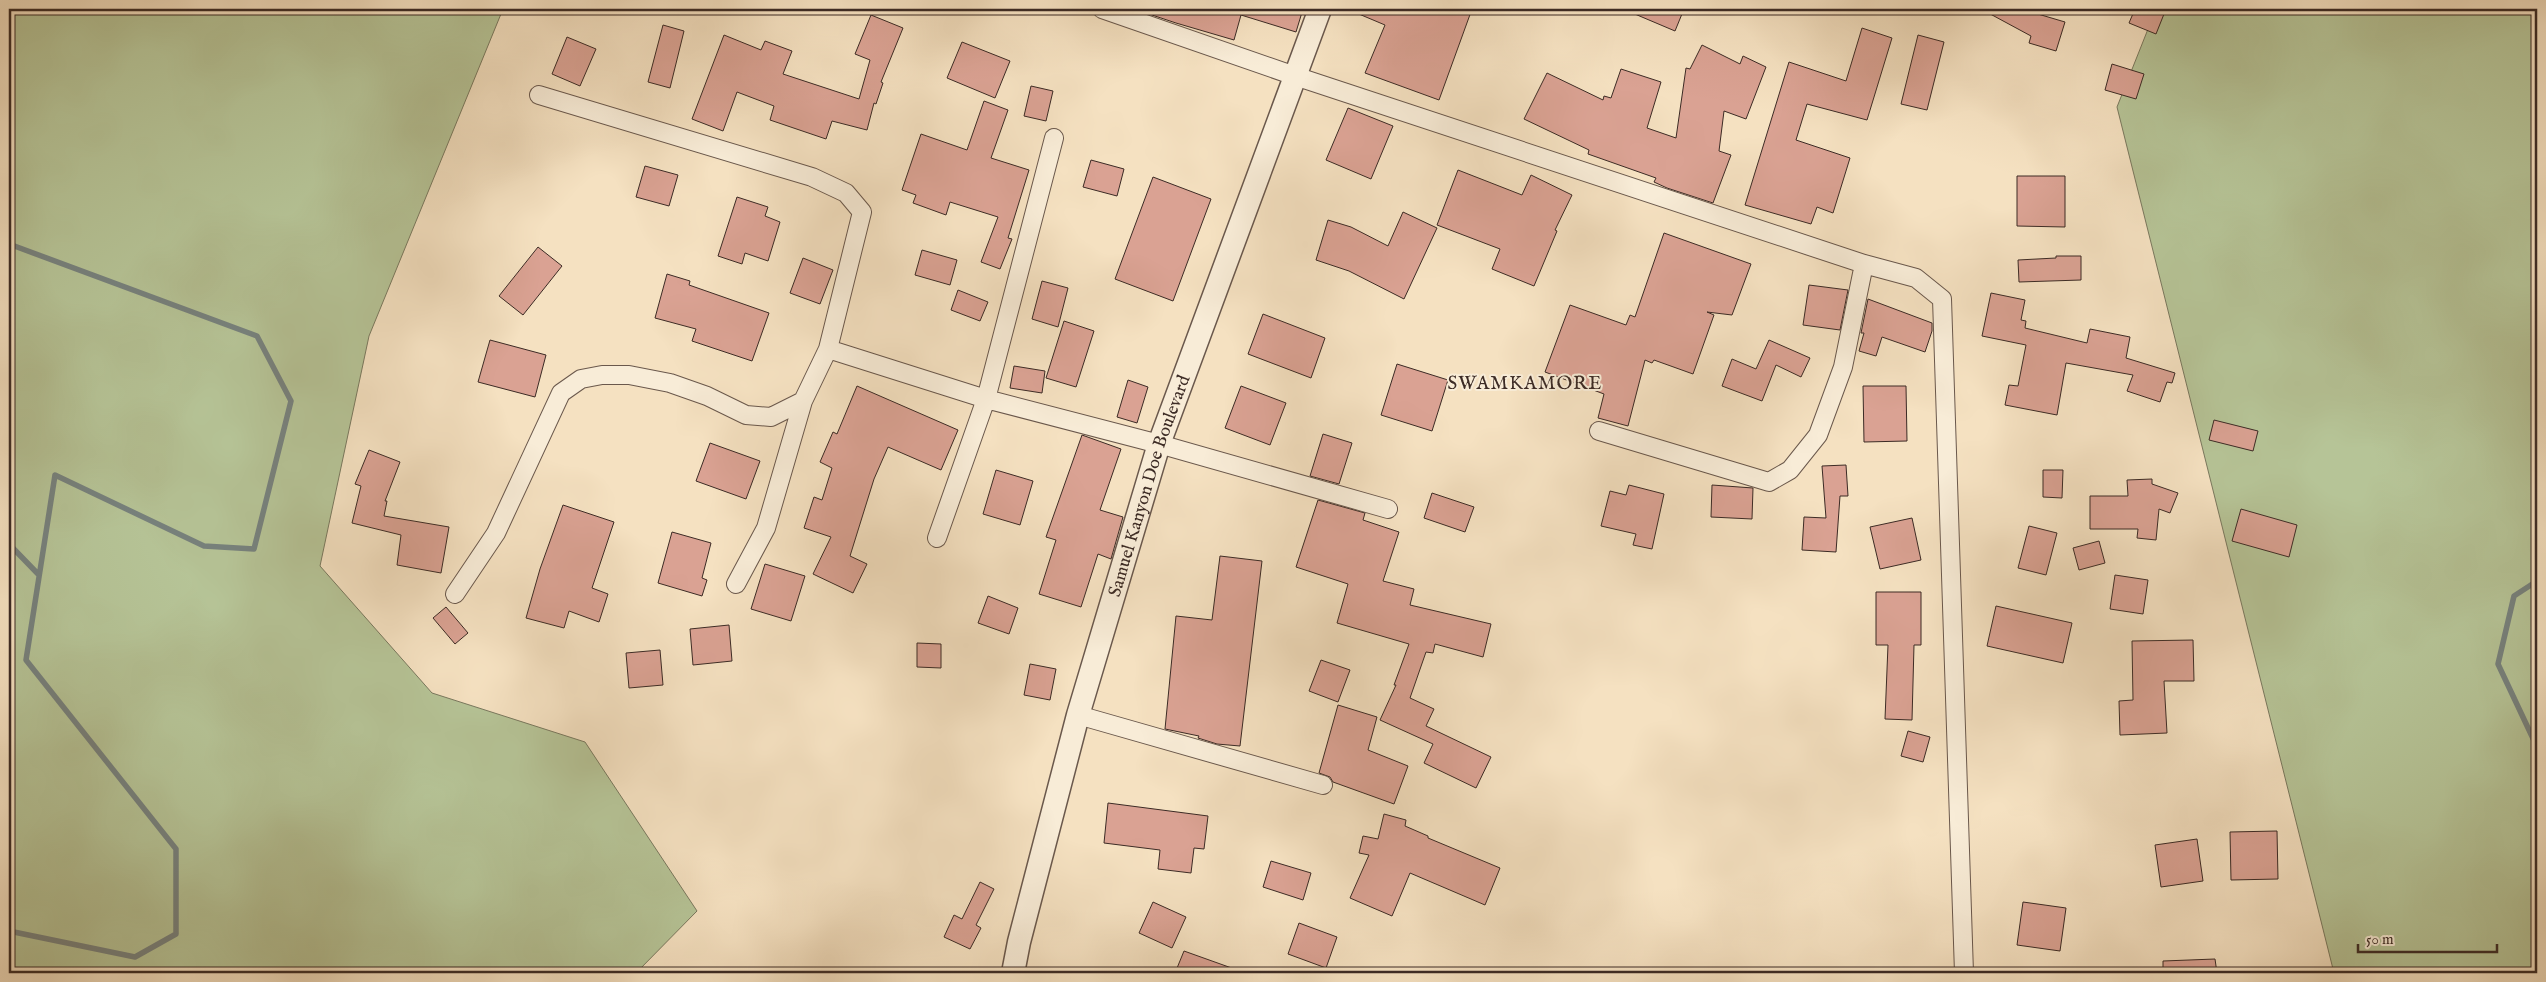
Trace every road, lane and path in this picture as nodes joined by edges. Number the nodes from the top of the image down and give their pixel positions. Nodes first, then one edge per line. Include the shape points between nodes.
1 (1102, 9) edge
2 (1320, 9) edge
3 (1295, 76) junction
4 (539, 96) dead end
5 (1054, 138) dead end
6 (1864, 264) junction
7 (828, 349) junction
8 (986, 399) junction
9 (803, 401) junction
10 (1599, 431) dead end
11 (1159, 444) junction
12 (1388, 510) dead end
13 (938, 538) dead end
14 (736, 584) dead end
15 (455, 594) dead end
16 (1078, 714) junction
17 (1323, 785) dead end
18 (1014, 973) edge
19 (1964, 973) edge

1 - 3 street
2 - 3 street, Samuel Kanyon Doe Boulevard
3 - 6 street
3 - 11 street, Samuel Kanyon Doe Boulevard
4 - 7 street via 812,177 846,193 862,212
5 - 8 street
6 - 10 street via 1842,367 1818,435 1790,470 1769,482
6 - 19 street via 1916,278 1942,299
7 - 8 street
7 - 9 street
8 - 11 street
8 - 13 street
9 - 14 street via 766,528
9 - 15 street via 772,417 746,415 707,396 629,375 581,379 561,394 496,534
11 - 12 street
11 - 16 street, Samuel Kanyon Doe Boulevard
16 - 17 street
16 - 18 street, Samuel Kanyon Doe Boulevard via 1019,942

